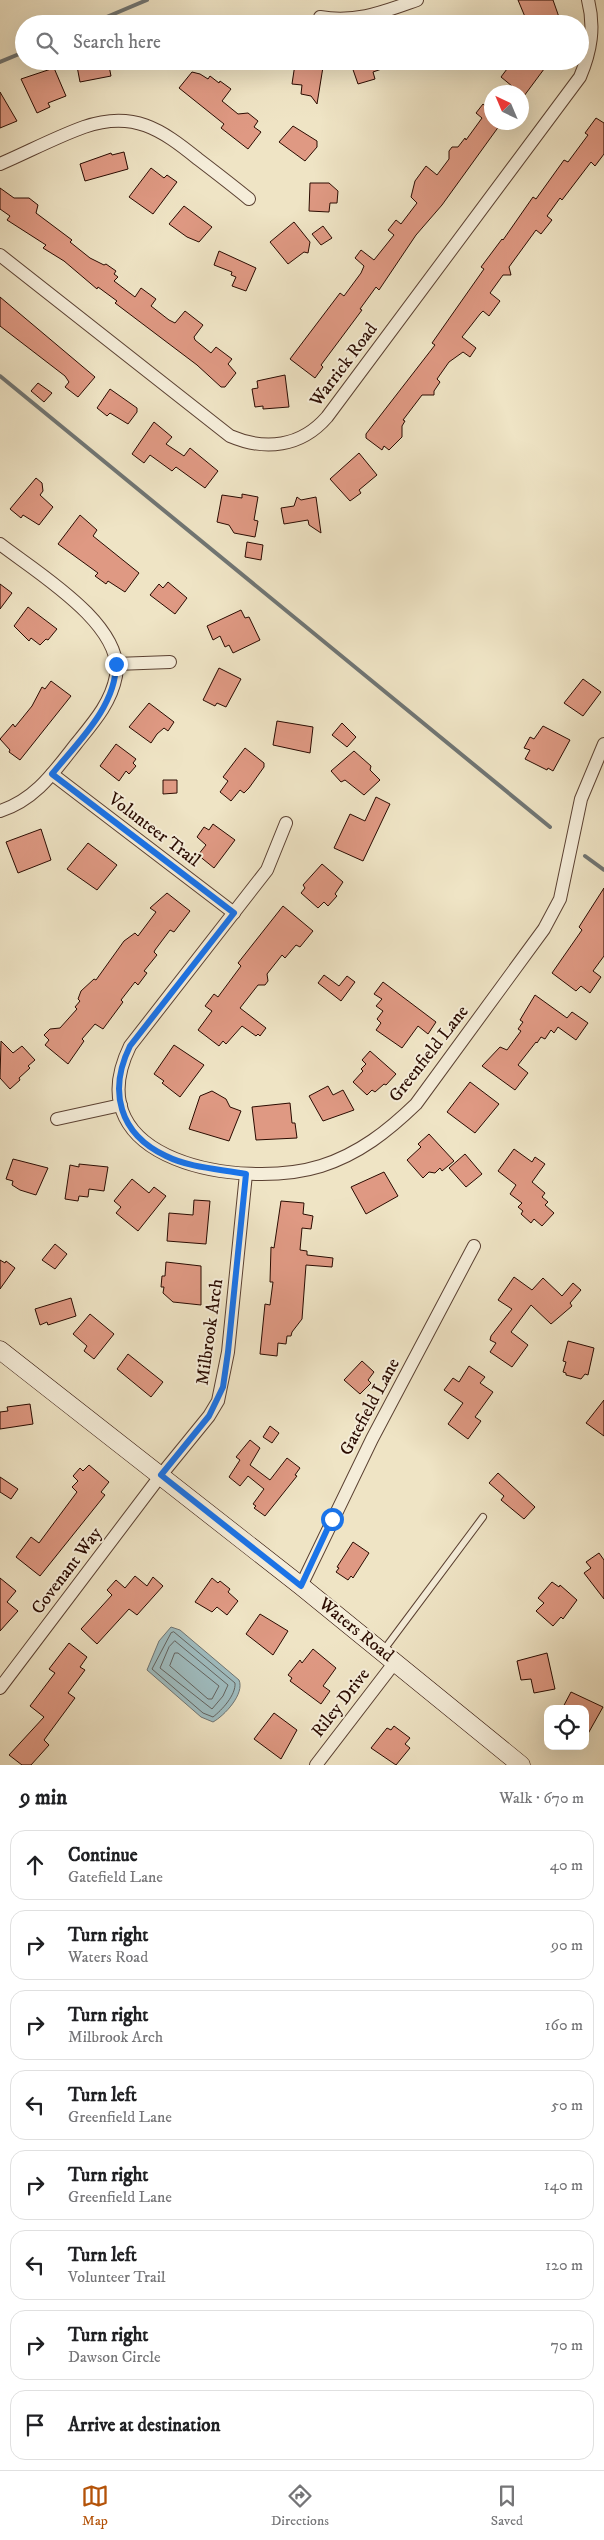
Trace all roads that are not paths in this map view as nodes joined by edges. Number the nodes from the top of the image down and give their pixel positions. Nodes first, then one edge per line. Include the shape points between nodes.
1 (417, 0) edge
2 (588, 0) edge
3 (371, 15) edge
4 (589, 51) edge
5 (582, 70) edge
6 (0, 164) edge
7 (250, 198) dead end
8 (0, 255) edge
9 (0, 544) edge
10 (170, 662) dead end
11 (116, 664) junction
12 (604, 744) edge
13 (52, 774) junction
14 (0, 811) edge
15 (286, 823) dead end
16 (234, 913) junction
17 (121, 1105) junction
18 (57, 1119) dead end
19 (246, 1174) junction
20 (474, 1246) dead end
21 (0, 1350) edge
22 (161, 1475) junction
23 (483, 1517) dead end
24 (301, 1586) junction
25 (389, 1657) junction
26 (0, 1688) edge
27 (316, 1765) edge
28 (521, 1765) edge

1 - 3 street
2 - 4 street, Warrick Road via 592,42
5 - 8 street, Warrick Road via 327,417 304,437 272,446 246,443 230,436
6 - 7 street via 82,128 132,121 169,135
9 - 11 street via 89,613 107,636
10 - 11 street
11 - 13 street via 116,675 101,713
12 - 19 street, Greenfield Lane via 581,799 560,899 548,922 416,1104 363,1148 322,1166 287,1173
13 - 14 street via 30,796
13 - 16 street, Volunteer Trail
15 - 16 street, Greenfield Lane via 267,870
16 - 17 street, Greenfield Lane via 130,1046 121,1065 118,1089
17 - 18 street
17 - 19 street, Greenfield Lane via 134,1130 148,1146 189,1164
19 - 22 street, Milbrook Arch via 223,1387 209,1416
20 - 24 street, Gatefield Lane via 372,1439
21 - 22 street, Waters Road
22 - 24 street, Waters Road
22 - 26 street, Covenant Way
23 - 25 lane
24 - 25 street, Waters Road
25 - 27 street, Riley Drive
25 - 28 street, Waters Road

